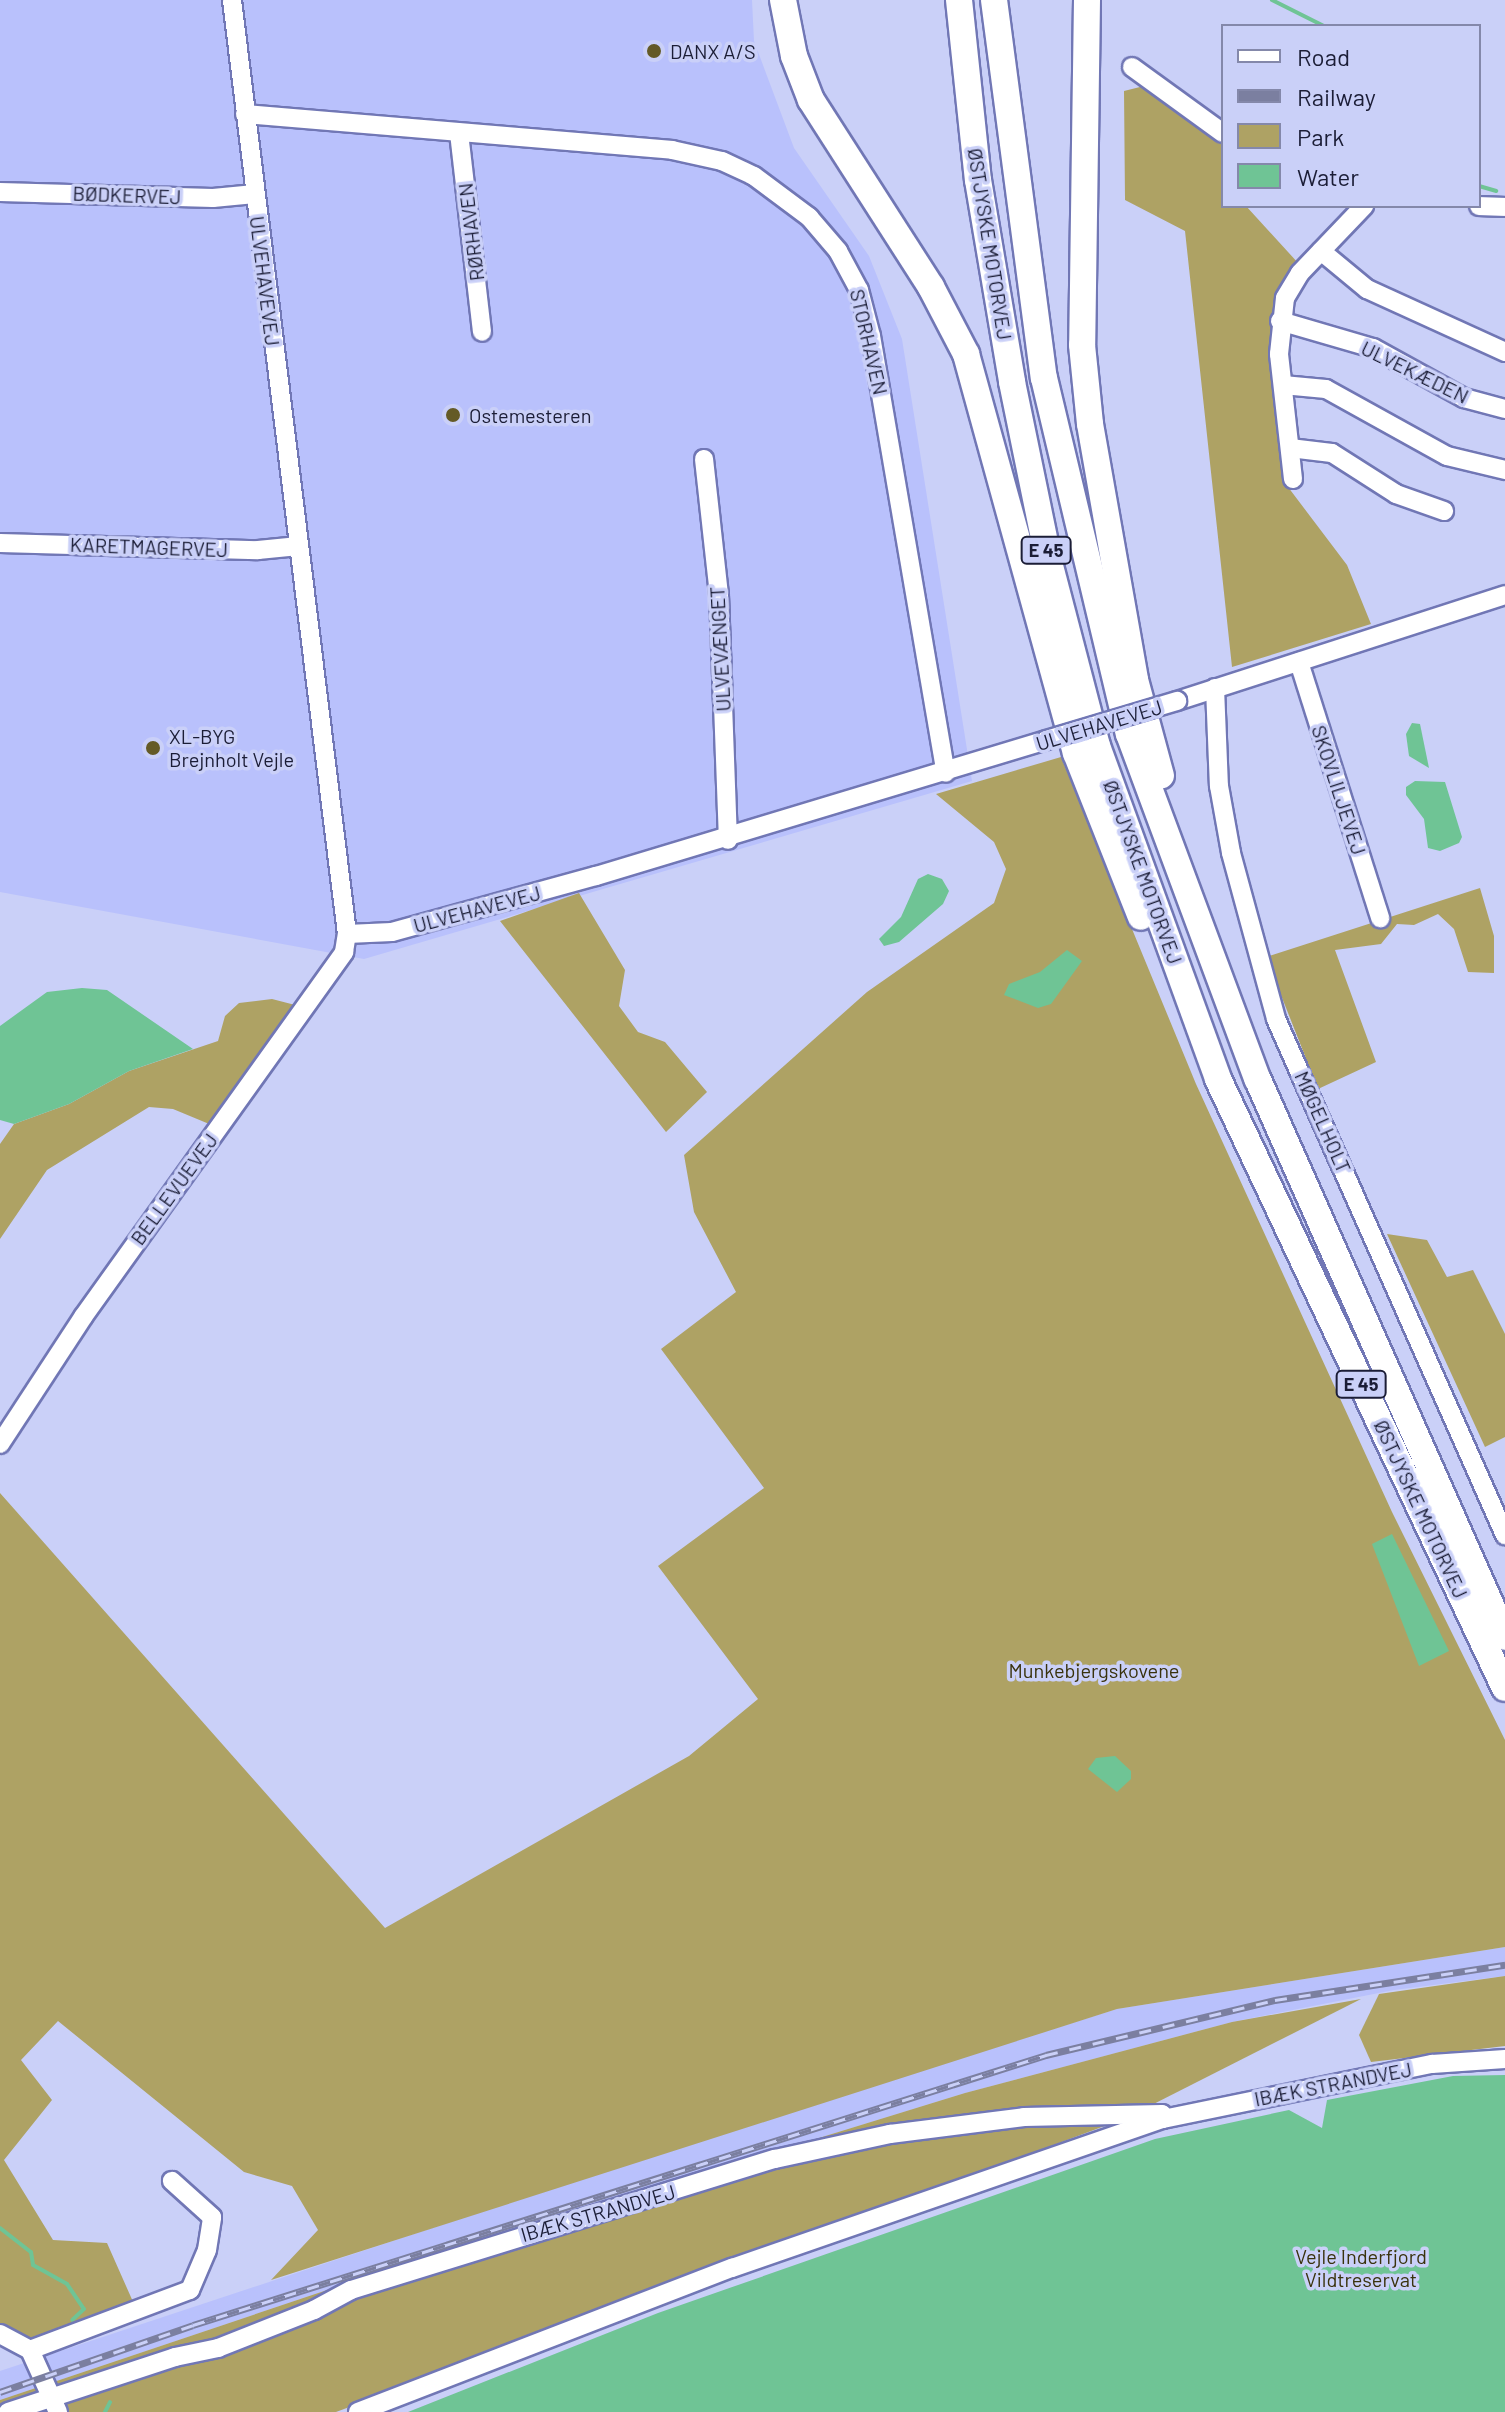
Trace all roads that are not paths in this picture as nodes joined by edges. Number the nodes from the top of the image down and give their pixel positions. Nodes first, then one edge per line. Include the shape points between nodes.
1 (232, 0) edge
2 (783, 0) edge
3 (959, 0) edge
4 (994, 0) edge
5 (1087, 0) edge
6 (1132, 67) dead end
7 (245, 114) junction
8 (1221, 132) edge
9 (459, 133) junction
10 (0, 192) edge
11 (255, 194) junction
12 (1481, 206) edge
13 (1505, 207) edge
14 (1356, 208) edge
15 (1321, 251) junction
16 (1280, 321) junction
17 (482, 332) dead end
18 (1505, 352) edge
19 (1283, 385) junction
20 (1505, 409) edge
21 (1290, 448) junction
22 (704, 459) dead end
23 (1505, 470) edge
24 (1293, 479) dead end
25 (1444, 511) dead end
26 (0, 543) edge
27 (299, 546) junction
28 (1505, 595) edge
29 (1299, 662) junction
30 (1215, 688) junction
31 (946, 773) junction
32 (728, 840) junction
33 (1380, 918) dead end
34 (347, 934) junction
35 (1204, 938) junction
36 (1218, 1079) junction
37 (0, 1444) edge
38 (1505, 1535) edge
39 (1505, 1637) edge
40 (1505, 1688) edge
41 (1505, 2059) edge
42 (1163, 2119) junction
43 (172, 2181) dead end
44 (0, 2334) edge
45 (30, 2350) junction
46 (54, 2406) edge
47 (8, 2412) edge
48 (358, 2412) edge

1 - 7 street, ULVEHAVEVEJ
2 - 36 highway via 794,56 811,100 931,287 966,354 1076,753 1201,1058
3 - 36 highway, ØSTJYSKE MOTORVEJ / E 45 via 978,180 1048,558 1097,746
4 - 35 highway, ØSTJYSKE MOTORVEJ / E 45 via 1044,378 1088,576 1129,734
5 - 35 highway via 1082,345 1090,424 1135,680
6 - 8 street
7 - 9 street, STORHAVEN
7 - 11 street, ULVEHAVEVEJ
9 - 17 street, RØRHAVEN
9 - 31 street, STORHAVEN via 672,150 722,161 784,195 838,251 859,290 871,336
10 - 11 street, BØDKERVEJ via 213,198
11 - 27 street, ULVEHAVEVEJ
12 - 13 street
14 - 15 street
15 - 16 street via 1300,273
15 - 18 street via 1367,289
16 - 19 street
16 - 20 street, ULVEKÆDEN via 1373,348 1464,398
19 - 21 street
19 - 23 street via 1326,389 1447,456
21 - 24 street
21 - 25 street via 1332,453 1396,494
22 - 32 street, ULVEVÆNGET via 719,595
26 - 27 street, KARETMAGERVEJ via 258,550
27 - 34 street, ULVEHAVEVEJ
28 - 29 street, ULVEHAVEVEJ
29 - 30 street, ULVEHAVEVEJ
29 - 33 street, SKOVLILJEVEJ
30 - 31 street, ULVEHAVEVEJ, bridge
30 - 38 street, MØGELHOLT via 1219,786 1276,1019
31 - 32 street, ULVEHAVEVEJ
32 - 34 street, ULVEHAVEVEJ via 392,932
34 - 37 street, BELLEVUEVEJ via 344,952 83,1317
35 - 39 highway, ØSTJYSKE MOTORVEJ / E 45 via 1357,1314
36 - 40 highway, ØSTJYSKE MOTORVEJ / E 45
41 - 42 street, IBÆK STRANDVEJ via 1432,2064
42 - 46 street, IBÆK STRANDVEJ via 1162,2114 1148,2113 1024,2117 890,2134 775,2159 351,2290 218,2348 175,2357
42 - 48 street, IBÆK STRANDVEJ via 732,2268
43 - 45 street via 212,2217 207,2250 190,2290
44 - 45 street
45 - 46 street
46 - 47 street, IBÆK STRANDVEJ

